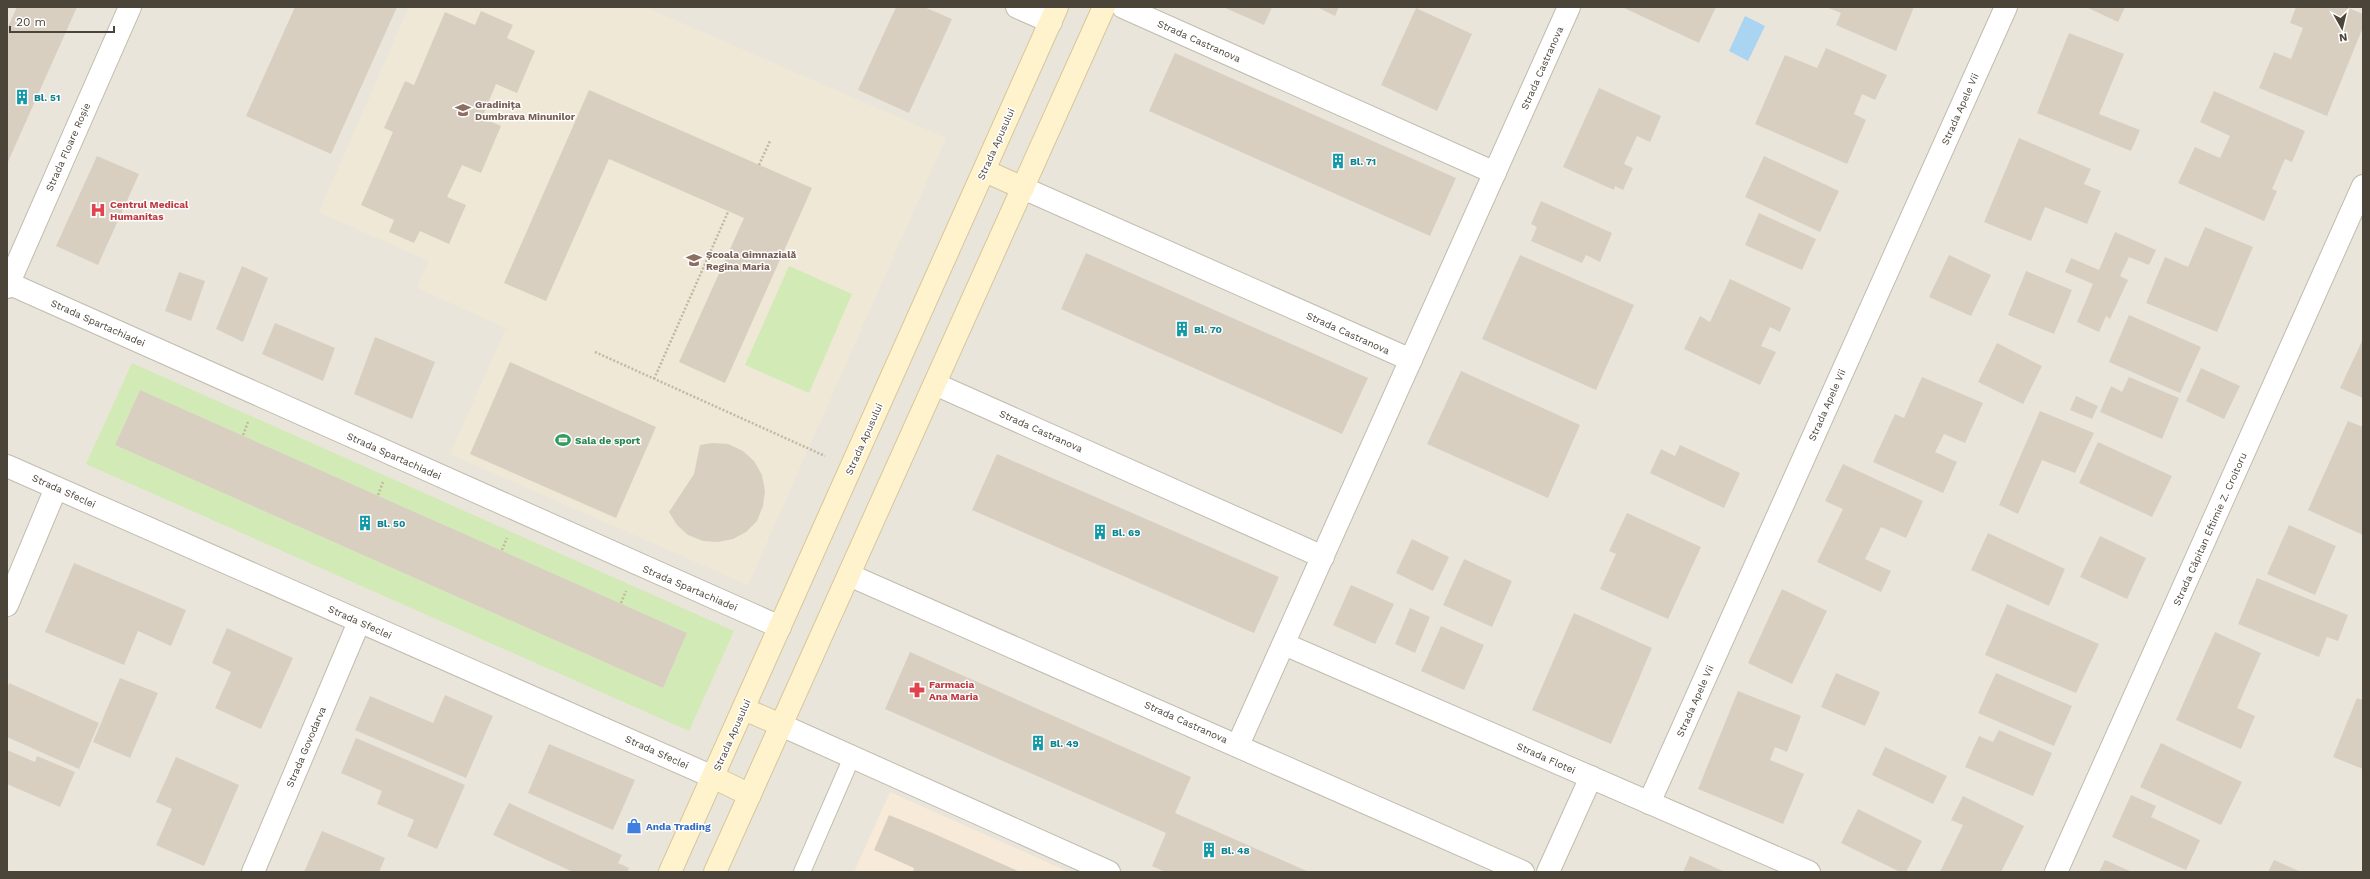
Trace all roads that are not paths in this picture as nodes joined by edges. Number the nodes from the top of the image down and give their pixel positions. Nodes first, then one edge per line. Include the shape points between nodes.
1 (130, 7) edge
2 (1017, 7) edge
3 (1104, 7) edge
4 (1123, 7) edge
5 (1569, 7) edge
6 (2006, 7) edge
7 (1054, 14) edge
8 (985, 171) junction
9 (1495, 173) junction
10 (2363, 186) edge
11 (1023, 188) junction
12 (8, 285) edge
13 (1411, 360) junction
14 (935, 384) junction
15 (7, 466) edge
16 (56, 488) junction
17 (1323, 556) junction
18 (849, 575) junction
19 (7, 605) edge
20 (360, 622) junction
21 (780, 627) junction
22 (1284, 644) junction
23 (744, 709) junction
24 (781, 726) junction
25 (1238, 745) junction
26 (852, 757) junction
27 (713, 777) junction
28 (1591, 777) junction
29 (750, 795) junction
30 (1649, 803) junction
31 (253, 872) edge
32 (670, 872) edge
33 (716, 872) edge
34 (802, 872) edge
35 (1109, 872) edge
36 (1523, 872) edge
37 (1548, 872) edge
38 (1809, 872) edge
39 (2056, 872) edge

1 - 12 street, Strada Floare Roșie
2 - 7 street
3 - 11 main road
4 - 9 street, Strada Castranova
5 - 9 street, Strada Castranova
6 - 30 street, Strada Apele Vii
7 - 8 main road, Strada Apusului
8 - 11 main road
8 - 21 main road, Strada Apusului
9 - 13 street, Strada Castranova
10 - 39 street, Strada Căpitan Eftimie Z. Croitoru
11 - 13 street, Strada Castranova
11 - 14 main road
12 - 21 street, Strada Spartachiadei
13 - 17 street, Strada Castranova
14 - 17 street, Strada Castranova
14 - 18 main road
15 - 16 street, Strada Sfeclei
16 - 19 street
16 - 20 street, Strada Sfeclei
17 - 22 street, Strada Castranova
18 - 24 main road
18 - 25 street, Strada Castranova
20 - 27 street, Strada Sfeclei
20 - 31 street, Strada Govodarva
21 - 23 main road, Strada Apusului
22 - 25 street, Strada Castranova
22 - 28 street, Strada Flotei
23 - 24 main road
23 - 27 main road, Strada Apusului
24 - 26 street
24 - 29 main road
25 - 36 street, Strada Castranova
26 - 34 lane
26 - 35 street
27 - 29 main road
27 - 32 main road, Strada Apusului
28 - 30 street, Strada Flotei
28 - 37 street
29 - 33 main road
30 - 38 street, Strada Flotei

